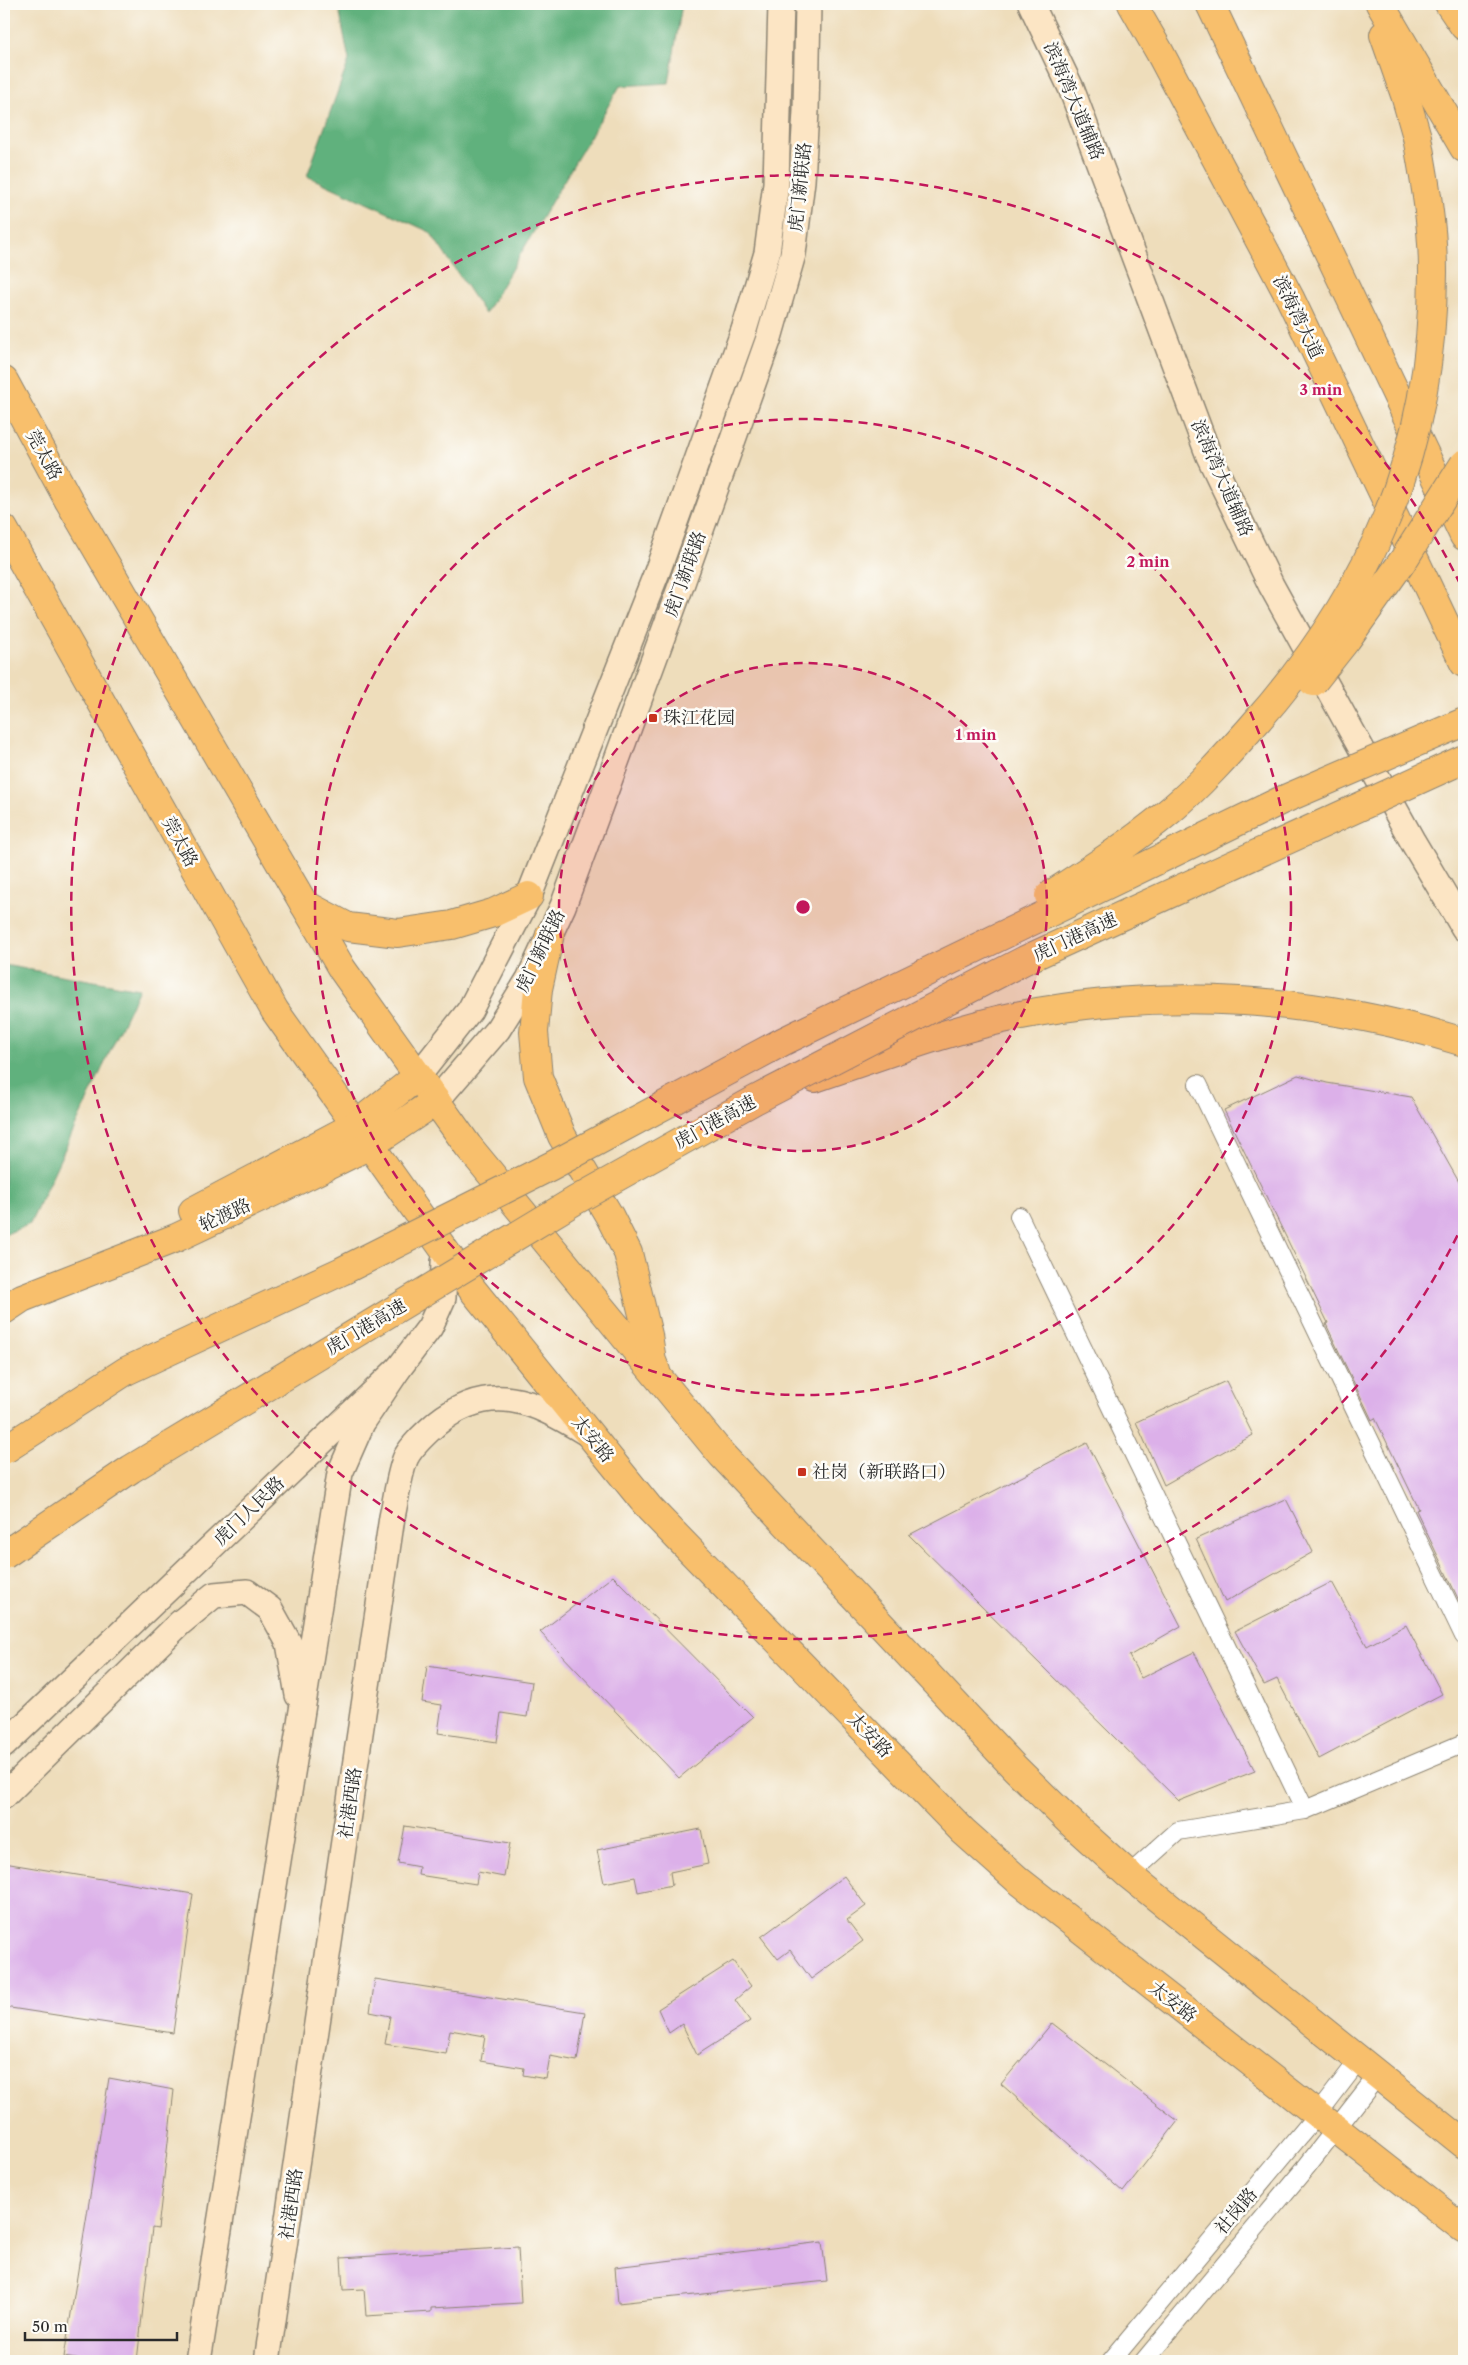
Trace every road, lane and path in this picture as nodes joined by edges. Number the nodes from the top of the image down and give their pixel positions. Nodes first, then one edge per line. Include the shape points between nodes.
1 (781, 4) edge
2 (808, 4) edge
3 (1030, 4) edge
4 (1132, 4) edge
5 (1210, 4) edge
6 (1371, 4) edge
7 (1380, 4) edge
8 (1449, 4) edge
9 (1464, 26) edge
10 (1464, 148) edge
11 (4, 381) edge
12 (1464, 464) edge
13 (4, 529) edge
14 (1464, 536) edge
15 (1464, 663) edge
16 (1464, 722) edge
17 (1464, 759) edge
18 (1172, 809) junction
19 (529, 896) junction
20 (304, 904) junction
21 (1464, 928) edge
22 (550, 934) junction
23 (958, 955) junction
24 (1464, 1042) edge
25 (418, 1076) junction
26 (1198, 1084) dead end
27 (755, 1100) junction
28 (436, 1101) junction
29 (363, 1135) junction
30 (1019, 1216) dead end
31 (444, 1250) junction
32 (4, 1293) edge
33 (4, 1310) edge
34 (399, 1368) junction
35 (661, 1381) junction
36 (590, 1435) junction
37 (4, 1450) edge
38 (4, 1555) edge
39 (1464, 1636) edge
40 (298, 1737) junction
41 (1464, 1743) edge
42 (4, 1745) edge
43 (4, 1796) edge
44 (1305, 1810) junction
45 (1129, 1875) junction
46 (1369, 2067) junction
47 (1327, 2122) junction
48 (1464, 2144) edge
49 (1464, 2229) edge
50 (198, 2361) edge
51 (268, 2361) edge
52 (1111, 2361) edge
53 (1144, 2361) edge

1 - 19 street, 虎门新联路 via 776,183 764,262 744,330 657,572
2 - 22 street, 虎门新联路 via 802,181 792,254 769,338 682,583
3 - 21 street, 滨海湾大道辅路 via 1072,88 1209,456 1271,585
4 - 15 main road, 滨海湾大道 via 1290,298
5 - 14 main road
6 - 18 main road, bridge via 1390,51 1417,137 1428,203 1432,260 1431,338 1421,405 1401,479 1381,533 1351,594 1315,651 1273,704
7 - 10 main road
8 - 9 main road
11 - 20 main road, 莞太路 via 69,501
12 - 18 main road, bridge via 1404,559 1347,639 1294,705 1233,762
13 - 29 main road, 莞太路 via 275,1011
16 - 23 main road, 虎门港高速, bridge via 1280,801
17 - 27 main road, 虎门港高速, bridge via 1025,960
18 - 23 main road, bridge via 1079,876
19 - 20 main road via 493,913 398,933 348,927
19 - 25 street, 虎门新联路 via 470,1010
20 - 25 main road, 莞太路 via 342,969
22 - 28 street, 虎门新联路 via 529,979 498,1029
22 - 35 main road via 538,990 534,1032 538,1077 562,1136 628,1253 652,1361
23 - 37 main road, 虎门港高速, bridge via 784,1041 551,1166 342,1271 133,1367
24 - 27 main road, bridge via 1374,1018 1286,1004 1197,998 1108,1002 1020,1015 934,1038
25 - 28 main road, 莞太路
25 - 29 main road, 轮渡路
26 - 39 street
27 - 38 main road, 虎门港高速, bridge via 576,1200 131,1468
28 - 29 main road, 轮渡路
28 - 35 main road via 468,1146
29 - 31 main road, 太安路
29 - 32 main road, 轮渡路 via 85,1261
29 - 33 main road, 轮渡路 via 176,1238 22,1298
30 - 44 street
31 - 34 street, 虎门人民路 via 443,1298 430,1327
31 - 36 main road, 太安路
34 - 40 street via 362,1423 340,1473
34 - 42 street, 虎门人民路
35 - 45 main road via 722,1455 1008,1761
36 - 47 main road, 太安路 via 650,1509 963,1830 1090,1938
36 - 51 street, 社港西路 via 556,1415 519,1400 484,1399 452,1412 423,1435 406,1458 392,1517
40 - 43 street via 298,1691 289,1643 270,1609 247,1592 214,1595 180,1623
40 - 50 street
41 - 44 street
44 - 45 street via 1178,1831
45 - 46 main road
46 - 47 street, 社岗路
46 - 47 street, 社岗路
46 - 48 main road
47 - 49 main road, 太安路
47 - 52 street, 社岗路
47 - 53 street, 社岗路

